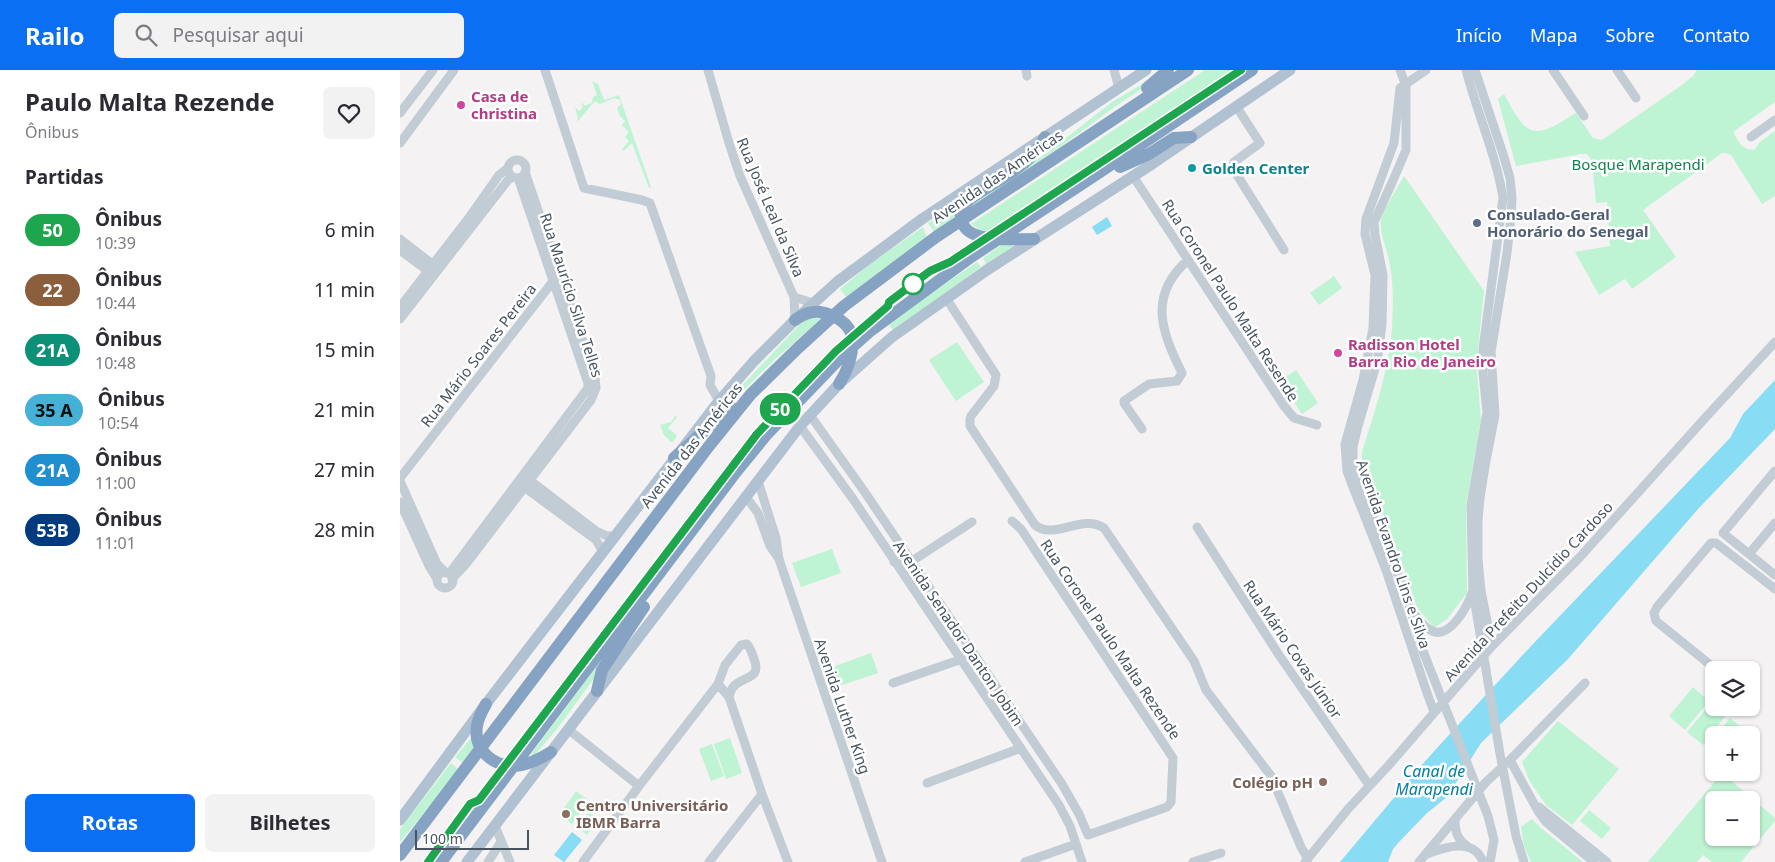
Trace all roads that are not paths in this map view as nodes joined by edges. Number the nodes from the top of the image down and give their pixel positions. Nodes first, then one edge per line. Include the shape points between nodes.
1 (433, 70) edge
2 (454, 70) edge
3 (545, 70) edge
4 (708, 70) edge
5 (1114, 70) edge
6 (1146, 70) edge
7 (1168, 70) edge
8 (1188, 70) edge
9 (1252, 70) edge
10 (1290, 70) edge
11 (1400, 70) edge
12 (1426, 70) edge
13 (1466, 70) edge
14 (1475, 70) edge
15 (1554, 70) edge
16 (1617, 70) edge
17 (1406, 86) junction
18 (1119, 88) junction
19 (1636, 98) dead end
20 (1236, 106) junction
21 (400, 113) edge
22 (1584, 116) dead end
23 (1775, 120) edge
24 (1102, 126) junction
25 (1045, 137) junction
26 (1191, 137) junction
27 (1751, 137) dead end
28 (400, 143) edge
29 (508, 168) junction
30 (1103, 170) junction
31 (520, 174) junction
32 (1133, 176) junction
33 (961, 220) junction
34 (471, 221) junction
35 (1498, 234) junction
36 (1509, 234) junction
37 (400, 239) edge
38 (998, 239) junction
39 (1034, 239) junction
40 (400, 250) edge
41 (1284, 250) dead end
42 (1188, 260) junction
43 (433, 270) junction
44 (1493, 272) junction
45 (1503, 273) junction
46 (558, 278) junction
47 (794, 297) junction
48 (946, 298) junction
49 (813, 303) junction
50 (400, 307) edge
51 (833, 316) junction
52 (400, 319) edge
53 (795, 320) junction
54 (1775, 342) edge
55 (852, 347) junction
56 (798, 348) junction
57 (839, 384) junction
58 (719, 401) junction
59 (1486, 403) junction
60 (810, 415) junction
61 (1317, 424) dead end
62 (800, 426) junction
63 (1494, 428) junction
64 (1142, 429) dead end
65 (826, 435) junction
66 (814, 444) junction
67 (674, 458) junction
68 (1775, 471) edge
69 (400, 479) edge
70 (524, 481) junction
71 (758, 481) junction
72 (746, 497) junction
73 (400, 502) edge
74 (871, 502) junction
75 (860, 508) junction
76 (1363, 511) junction
77 (1012, 521) dead end
78 (972, 522) dead end
79 (1775, 523) edge
80 (1197, 526) dead end
81 (615, 536) junction
82 (1385, 542) junction
83 (603, 552) junction
84 (1749, 554) junction
85 (779, 559) junction
86 (1478, 559) junction
87 (912, 561) junction
88 (894, 562) junction
89 (661, 571) junction
90 (1774, 573) edge
91 (449, 575) junction
92 (437, 578) junction
93 (1775, 589) edge
94 (1405, 591) junction
95 (1472, 592) junction
96 (1412, 613) junction
97 (1408, 634) junction
98 (1492, 646) junction
99 (962, 659) junction
100 (1706, 661) edge
101 (893, 683) dead end
102 (1585, 683) dead end
103 (718, 684) junction
104 (597, 691) junction
105 (729, 697) junction
106 (1008, 702) junction
107 (486, 704) junction
108 (995, 710) junction
109 (1434, 712) junction
110 (569, 730) junction
111 (480, 747) junction
112 (1021, 748) junction
113 (551, 752) junction
114 (1510, 760) junction
115 (514, 766) junction
116 (927, 782) dead end
117 (1062, 784) junction
118 (1369, 785) junction
119 (639, 786) junction
120 (1050, 792) junction
121 (762, 794) junction
122 (1535, 804) junction
123 (1455, 819) junction
124 (400, 820) edge
125 (422, 826) junction
126 (495, 826) junction
127 (1088, 835) joint
128 (501, 842) junction
129 (1570, 842) junction
130 (1076, 844) junction
131 (400, 845) edge
132 (1468, 847) junction
133 (1221, 854) dead end
134 (400, 856) edge
135 (1422, 859) edge
136 (1307, 860) edge
137 (471, 861) edge
138 (441, 862) edge
139 (488, 862) edge
140 (510, 862) edge
141 (583, 862) edge
142 (709, 862) edge
143 (788, 862) edge
144 (882, 862) edge
145 (1025, 862) edge
146 (1082, 862) edge
147 (1193, 862) edge
148 (1483, 862) edge
149 (1490, 862) edge
150 (1524, 862) edge
151 (1594, 862) edge
152 (1601, 862) edge
153 (1607, 862) edge

1 - 21 street
2 - 28 street
3 - 58 street via 584,188 650,203 711,376 710,385
4 - 47 street, Rua José Leal da Silva via 740,176
5 - 18 street
6 - 18 main road, Avenida das Américas
7 - 24 highway via 1110,114
8 - 24 highway, Avenida das Américas
9 - 30 highway
10 - 20 main road
11 - 17 street, Avenida Evandro Lins e Silva
12 - 17 street
13 - 35 street via 1500,183 1502,208
14 - 36 street via 1510,178
15 - 22 street
16 - 19 street
17 - 76 street, Avenida Evandro Lins e Silva via 1400,88 1394,143 1366,219 1365,234 1374,275 1373,328 1345,444 1347,471
17 - 82 street, Avenida Evandro Lins e Silva via 1406,150 1374,222 1383,275 1382,325 1377,362 1353,447 1354,472
18 - 25 main road, Avenida das Américas
20 - 26 main road
20 - 41 street via 1260,143 1232,167
23 - 27 street
24 - 33 highway, Avenida das Américas
25 - 33 highway via 1030,158 965,204
25 - 49 main road, Avenida das Américas via 922,219
26 - 30 highway via 1174,138 1115,170
26 - 32 main road
29 - 31 street, Rua Maurício Silva Telles via 508,171
29 - 31 street via 516,159 524,162
29 - 34 street via 499,176
30 - 38 highway
31 - 34 street via 508,180
31 - 46 street, Rua Maurício Silva Telles
32 - 39 main road
32 - 42 street, Rua Coronel Paulo Malta Resende
33 - 38 highway via 969,232
33 - 51 highway, Avenida das Américas
34 - 43 street
35 - 36 street
35 - 44 street
36 - 45 street
37 - 43 street
38 - 39 highway
38 - 55 highway via 916,296
39 - 48 main road
40 - 43 street
42 - 61 street, Rua Coronel Paulo Malta Resende via 1290,415
42 - 64 street via 1168,283 1161,306 1165,337 1182,373 1177,381 1149,384 1124,400
43 - 50 street
43 - 52 street
44 - 45 street
44 - 59 street via 1483,349
45 - 63 street via 1491,352
46 - 69 street, Rua Mário Soares Pereira
46 - 70 street, Rua Maurício Silva Telles via 595,377 592,388
47 - 49 street, Rua José Leal da Silva
47 - 53 street, Rua José Leal da Silva
48 - 57 main road via 883,344
48 - 136 street via 996,375 994,386 970,419 970,426 1035,525 1048,530 1089,522 1104,528 1194,661 1206,690 1271,776
49 - 53 main road, Avenida das Américas
51 - 53 highway via 820,312 803,314
51 - 55 highway via 847,326
51 - 56 highway, Avenida das Américas
53 - 58 main road, Avenida das Américas
54 - 98 street, Avenida Prefeito Dulcídio Cardoso via 1580,558
55 - 57 highway via 849,365
55 - 89 highway via 767,434
56 - 67 highway via 768,368 716,422
56 - 111 highway, Avenida das Américas via 751,394 708,446
57 - 60 main road
58 - 67 main road, Avenida das Américas
59 - 63 street
59 - 95 street via 1487,420 1471,505
60 - 62 main road
60 - 65 street, Avenida Senador Danton Jobim
62 - 66 street, Avenida Senador Danton Jobim
62 - 71 main road
63 - 86 street via 1480,498
65 - 66 street
65 - 74 street, Avenida Senador Danton Jobim
66 - 75 street, Avenida Senador Danton Jobim
67 - 81 main road, Avenida das Américas
68 - 84 street via 1723,533
69 - 91 street via 437,564
70 - 81 street via 596,532
70 - 83 street via 596,540
70 - 91 street, Rua Maurício Silva Telles via 466,564
71 - 72 main road
71 - 85 street, Avenida Luther King via 776,538
72 - 85 street, Avenida Luther King via 758,513 770,546
72 - 104 main road
73 - 92 street
74 - 75 street
74 - 87 street, Avenida Senador Danton Jobim
75 - 88 street, Avenida Senador Danton Jobim
76 - 82 street
76 - 97 street, Avenida Evandro Lins e Silva
77 - 127 street, Rua Coronel Paulo Malta Rezende via 1021,529 1171,755 1171,802 1167,807
78 - 87 street
79 - 84 street
80 - 118 street, Rua Mário Covas Júnior via 1279,656
81 - 83 main road, Avenida das Américas
82 - 94 street, Avenida Evandro Lins e Silva
83 - 107 main road, Avenida das Américas
84 - 90 street
85 - 144 street, Avenida Luther King
86 - 95 street
86 - 98 street via 1480,591
87 - 88 street
87 - 106 street, Avenida Senador Danton Jobim
88 - 99 street, Avenida Senador Danton Jobim
89 - 104 highway via 653,594 602,670
89 - 115 highway
91 - 92 street via 440,574
91 - 92 street via 449,587 443,588
93 - 100 street via 1714,542 1711,543 1654,613 1656,621
94 - 96 street, Avenida Evandro Lins e Silva
94 - 97 street
95 - 96 street via 1465,610 1443,632 1427,628
95 - 150 street via 1504,774
96 - 149 street, Avenida Evandro Lins e Silva via 1421,646 1488,816 1494,840
97 - 109 street, Avenida Evandro Lins e Silva
98 - 109 street, Avenida Prefeito Dulcídio Cardoso
99 - 101 street
99 - 108 street, Avenida Senador Danton Jobim
102 - 114 street
103 - 105 street
103 - 105 street via 728,660 741,645 747,644 757,668 754,674 734,687
103 - 119 street
104 - 110 main road
105 - 121 street
106 - 108 street
106 - 117 street, Avenida Senador Danton Jobim
107 - 111 highway via 477,724 476,736
107 - 124 main road, Avenida das Américas
108 - 112 street, Avenida Senador Danton Jobim
109 - 118 street, Avenida Prefeito Dulcídio Cardoso
110 - 113 main road
110 - 119 street
111 - 115 highway via 491,760
111 - 125 highway, Avenida das Américas
112 - 116 street
112 - 120 street, Avenida Senador Danton Jobim
113 - 115 highway via 538,760
113 - 126 main road
114 - 122 street
114 - 123 street via 1486,782
115 - 138 highway
117 - 120 street
117 - 127 street, Avenida Senador Danton Jobim
118 - 136 street, Avenida Prefeito Dulcídio Cardoso
119 - 141 street
120 - 130 street, Avenida Senador Danton Jobim via 1064,814
121 - 142 street
121 - 143 street
122 - 129 street via 1546,822
122 - 153 street
123 - 132 street via 1456,834
123 - 135 street
125 - 131 highway
125 - 134 highway, Avenida das Américas
126 - 128 street
126 - 137 main road
128 - 139 street
128 - 140 street
129 - 151 street
129 - 152 street via 1576,842
130 - 145 street
130 - 146 street, Avenida Senador Danton Jobim
132 - 135 street via 1447,846
132 - 148 street
133 - 147 street

